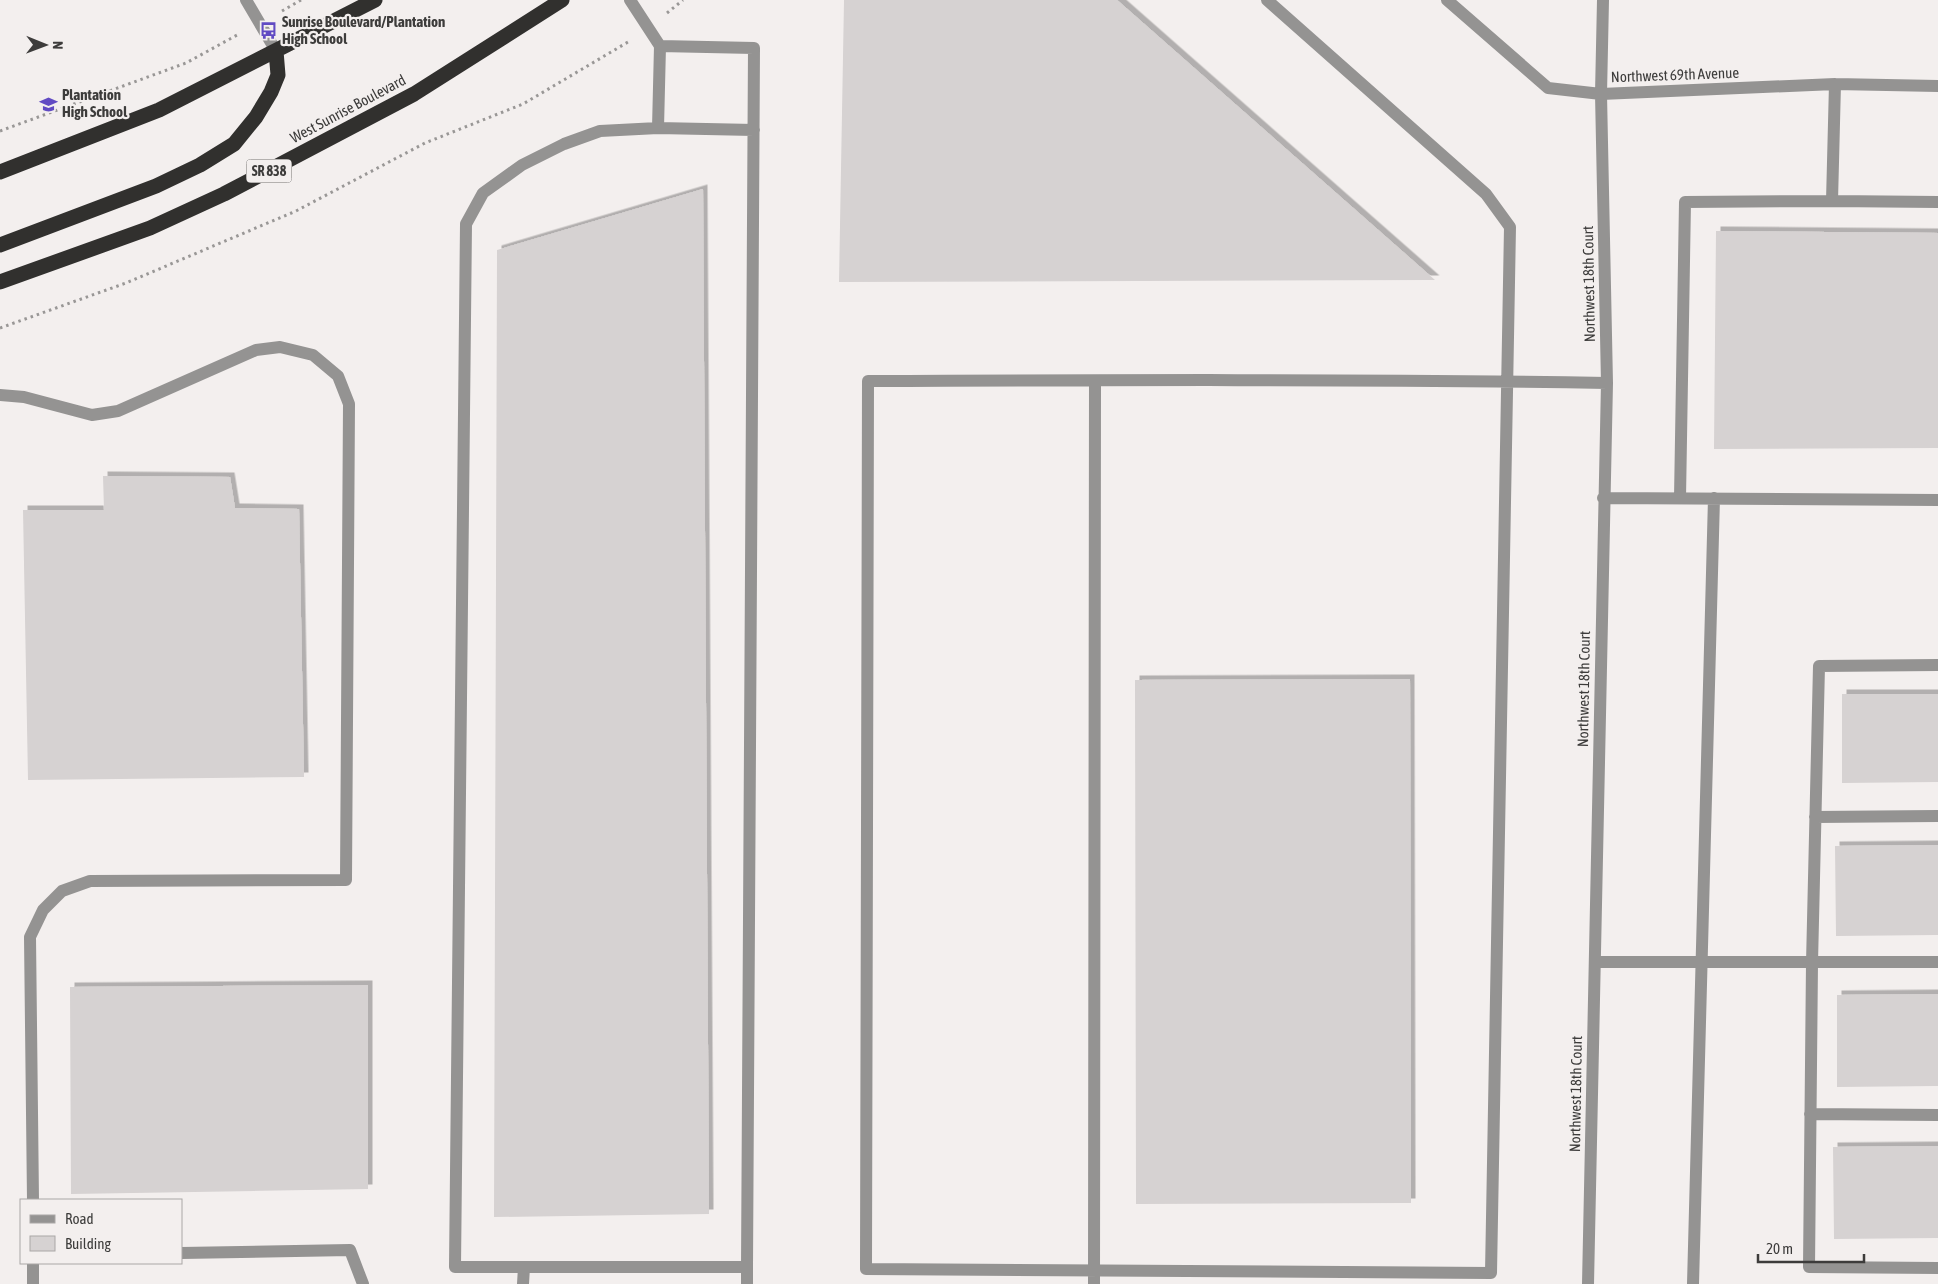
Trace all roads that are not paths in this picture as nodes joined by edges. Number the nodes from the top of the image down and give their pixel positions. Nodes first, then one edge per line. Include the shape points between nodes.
1 (246, 0) edge
2 (375, 0) edge
3 (562, 0) edge
4 (630, 0) edge
5 (1267, 0) edge
6 (1447, 0) edge
7 (1603, 0) edge
8 (660, 46) junction
9 (276, 51) junction
10 (1834, 84) junction
11 (1938, 86) edge
12 (1601, 94) junction
13 (658, 128) junction
14 (754, 130) junction
15 (0, 172) edge
16 (1832, 201) junction
17 (1938, 202) edge
18 (0, 245) edge
19 (0, 282) edge
20 (1095, 381) junction
21 (1509, 381) junction
22 (1607, 383) junction
23 (0, 395) edge
24 (1603, 498) junction
25 (1680, 498) junction
26 (1714, 498) junction
27 (1938, 500) edge
28 (1938, 665) edge
29 (1938, 816) edge
30 (1815, 817) junction
31 (1595, 962) junction
32 (1702, 962) junction
33 (1938, 962) edge
34 (1812, 963) junction
35 (1810, 1114) junction
36 (1938, 1115) edge
37 (33, 1199) edge
38 (182, 1253) edge
39 (34, 1264) edge
40 (524, 1267) junction
41 (748, 1267) junction
42 (1938, 1268) edge
43 (1094, 1270) junction
44 (33, 1284) edge
45 (363, 1284) edge
46 (524, 1284) edge
47 (748, 1284) edge
48 (1094, 1284) edge
49 (1588, 1284) edge
50 (1693, 1284) edge

1 - 9 street
2 - 9 highway
3 - 19 highway, West Sunrise Boulevard / SR 838 via 414,94 224,194 150,228
4 - 8 street
5 - 21 street via 1486,194 1510,228
6 - 12 street, Northwest 69th Avenue via 1548,88
7 - 12 street, Northwest 18th Court
8 - 13 street
8 - 14 street via 754,48
9 - 15 highway via 159,110
9 - 18 highway via 278,75 271,92 234,144 156,186
10 - 11 street, Northwest 69th Avenue
10 - 12 street, Northwest 69th Avenue
10 - 16 street
12 - 22 street, Northwest 18th Court
13 - 14 street
13 - 40 street via 600,131 564,144 530,161 483,192 466,224 455,1267
14 - 41 street
16 - 17 street
16 - 25 street via 1685,202
20 - 21 street
20 - 43 street
20 - 43 street via 868,381 866,1268
21 - 22 street
21 - 43 street via 1491,1273
22 - 24 street, Northwest 18th Court
23 - 37 street via 24,397 92,415 118,411 256,350 280,347 313,355 338,376 349,404 346,880 90,881 62,891 43,910 30,937
24 - 25 street
24 - 31 street, Northwest 18th Court
25 - 26 street
26 - 27 street
26 - 32 street
28 - 30 street via 1819,666
29 - 30 street
30 - 34 street
31 - 32 street
31 - 49 street, Northwest 18th Court
32 - 34 street
32 - 50 street
33 - 34 street
34 - 35 street
35 - 36 street
35 - 42 street via 1808,1267
38 - 45 street via 350,1250
39 - 44 street
40 - 41 street
40 - 46 street
41 - 47 street
43 - 48 street

